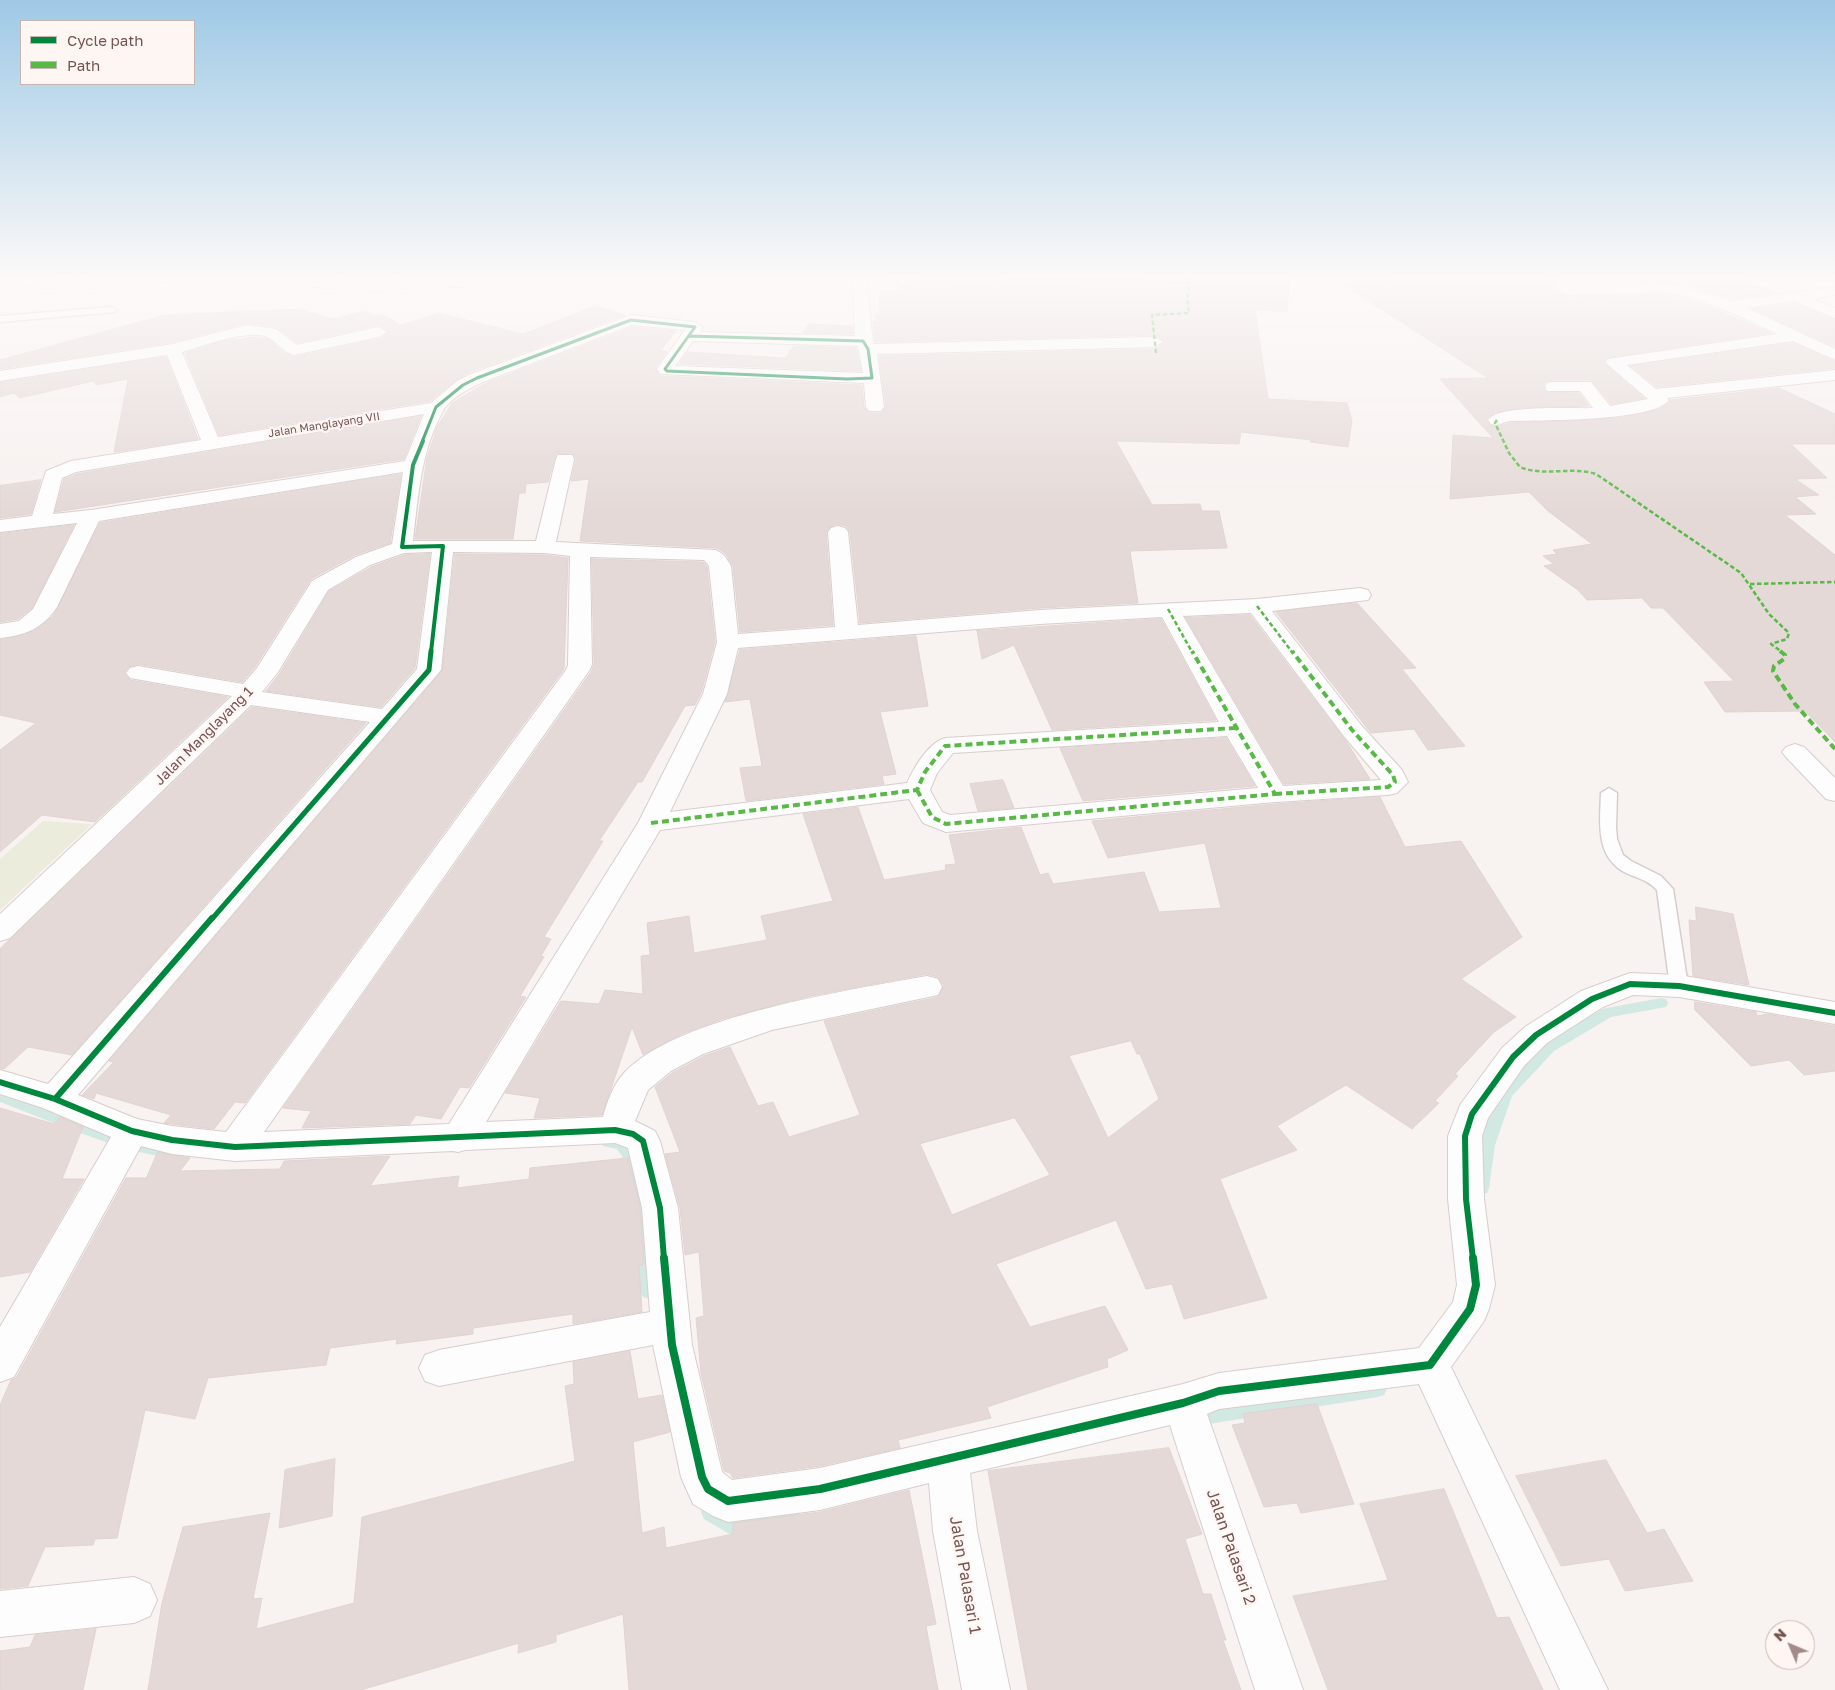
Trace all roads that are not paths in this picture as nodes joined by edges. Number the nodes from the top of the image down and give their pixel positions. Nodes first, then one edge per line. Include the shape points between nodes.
1 (142, 354) edge
2 (175, 354) edge
3 (541, 354) edge
4 (676, 354) edge
5 (867, 354) edge
6 (1671, 354) edge
7 (1835, 375) edge
8 (0, 376) edge
9 (872, 378) junction
10 (1638, 384) junction
11 (1585, 386) junction
12 (1553, 387) dead end
13 (1652, 394) junction
14 (436, 407) junction
15 (875, 407) dead end
16 (1605, 411) junction
17 (1497, 420) dead end
18 (211, 442) junction
19 (565, 459) dead end
20 (413, 464) junction
21 (91, 516) junction
22 (41, 520) junction
23 (0, 526) edge
24 (838, 532) dead end
25 (443, 546) junction
26 (402, 547) junction
27 (545, 547) junction
28 (580, 551) junction
29 (1360, 595) dead end
30 (1257, 606) junction
31 (1168, 609) junction
32 (0, 631) edge
33 (847, 631) junction
34 (728, 642) junction
35 (138, 673) dead end
36 (247, 694) junction
37 (389, 716) junction
38 (1235, 728) junction
39 (1795, 752) dead end
40 (917, 790) junction
41 (1609, 793) dead end
42 (1835, 793) edge
43 (1275, 794) junction
44 (651, 823) junction
45 (0, 930) edge
46 (1679, 986) junction
47 (927, 987) dead end
48 (1835, 1013) edge
49 (0, 1082) edge
50 (55, 1099) junction
51 (615, 1130) junction
52 (132, 1131) junction
53 (458, 1139) junction
54 (235, 1148) junction
55 (670, 1324) junction
56 (0, 1364) edge
57 (1430, 1365) junction
58 (439, 1368) dead end
59 (1183, 1403) junction
60 (948, 1459) junction
61 (134, 1600) dead end
62 (0, 1614) edge
63 (986, 1690) edge
64 (1279, 1690) edge
65 (1584, 1690) edge

1 - 8 street
2 - 18 street
3 - 14 street via 468,382
4 - 9 street via 665,370
5 - 9 street
6 - 10 street via 1614,362
7 - 13 street
9 - 15 street
10 - 11 street
10 - 13 street
11 - 12 street
11 - 16 street
13 - 16 street via 1660,399 1652,406
14 - 18 street, Jalan Manglayang VII
14 - 20 street
16 - 17 street via 1506,416
18 - 22 street, Jalan Manglayang VII via 62,469 53,474
19 - 27 street
20 - 21 street
20 - 26 street
21 - 22 street
21 - 32 street via 37,621
22 - 23 street
24 - 33 street
25 - 26 street, Jalan Manglayang 1
25 - 27 street, Jalan Manglayang 1
25 - 37 street via 429,670
26 - 36 street, Jalan Manglayang 1 via 364,561 320,586 266,672
27 - 28 street, Jalan Manglayang 1
28 - 34 street, Jalan Manglayang 1 via 705,553 717,559
28 - 54 street via 580,665 577,671
29 - 30 street
30 - 31 street
30 - 43 street via 1352,730 1393,775 1395,782 1378,788
31 - 33 street
31 - 38 street
33 - 34 street
34 - 44 street via 715,694
35 - 36 street
36 - 37 street
36 - 45 street, Jalan Manglayang 1
37 - 50 street
38 - 40 street via 945,746 925,772
38 - 43 street
39 - 42 street
40 - 43 street via 932,817 946,824
40 - 44 street
41 - 46 lane via 1608,838 1615,857 1625,866 1658,880 1665,889
44 - 53 street
46 - 48 street
46 - 57 street via 1630,984 1592,999 1536,1035 1513,1057 1472,1114 1465,1136 1466,1199 1476,1285 1470,1308
47 - 51 street via 833,1004 716,1036 677,1053 658,1062 634,1083
49 - 50 street
50 - 52 street
51 - 53 street
51 - 55 street via 633,1134 643,1141 660,1208
52 - 54 street
52 - 56 street
53 - 54 street
55 - 58 street
55 - 60 street via 702,1477 708,1489 718,1497 728,1501 742,1500 820,1489
57 - 59 street via 1219,1391
57 - 65 street
59 - 60 street
59 - 64 street, Jalan Palasari 2
60 - 63 street, Jalan Palasari 1 via 955,1532
61 - 62 street

